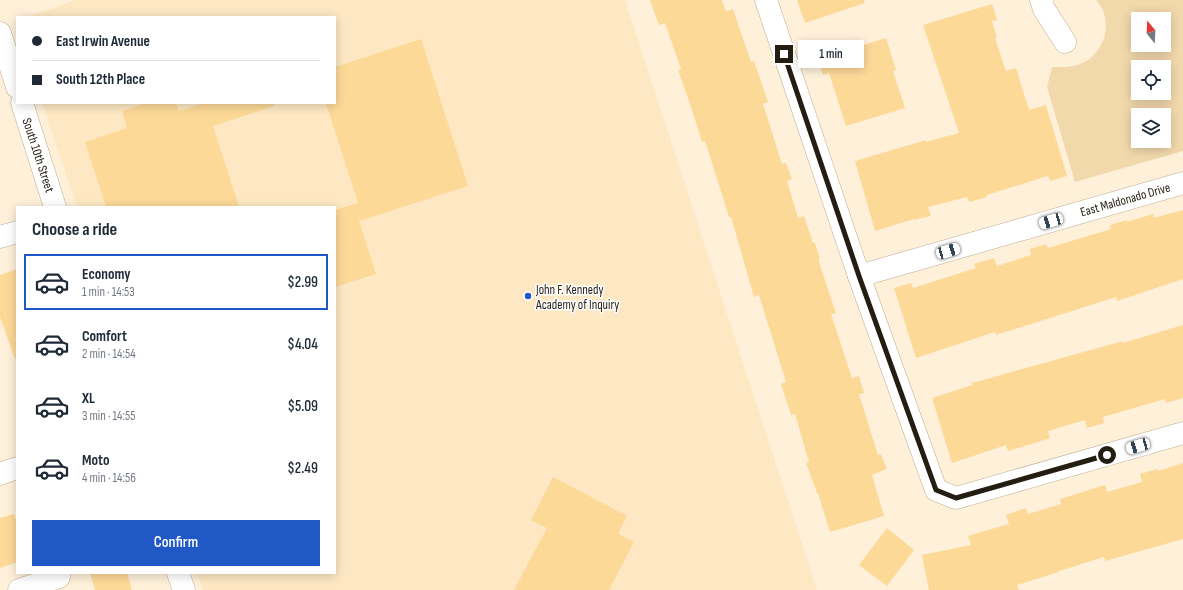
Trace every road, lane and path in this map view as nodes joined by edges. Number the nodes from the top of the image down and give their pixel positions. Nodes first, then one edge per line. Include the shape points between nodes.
1 (766, 0) edge
2 (1041, 0) edge
3 (0, 33) edge
4 (1065, 42) dead end
5 (16, 84) edge
6 (22, 104) edge
7 (1183, 182) edge
8 (55, 206) edge
9 (16, 232) edge
10 (0, 238) edge
11 (859, 276) junction
12 (1183, 433) edge
13 (16, 468) edge
14 (0, 474) edge
15 (178, 574) edge
16 (60, 580) edge
17 (19, 590) edge
18 (184, 590) edge

1 - 11 street
2 - 4 street
3 - 5 street
6 - 8 street, South 10th Street
7 - 11 street, East Maldonado Drive
9 - 10 street
11 - 12 street via 936,490 956,498
13 - 14 street
15 - 18 street
16 - 17 street

